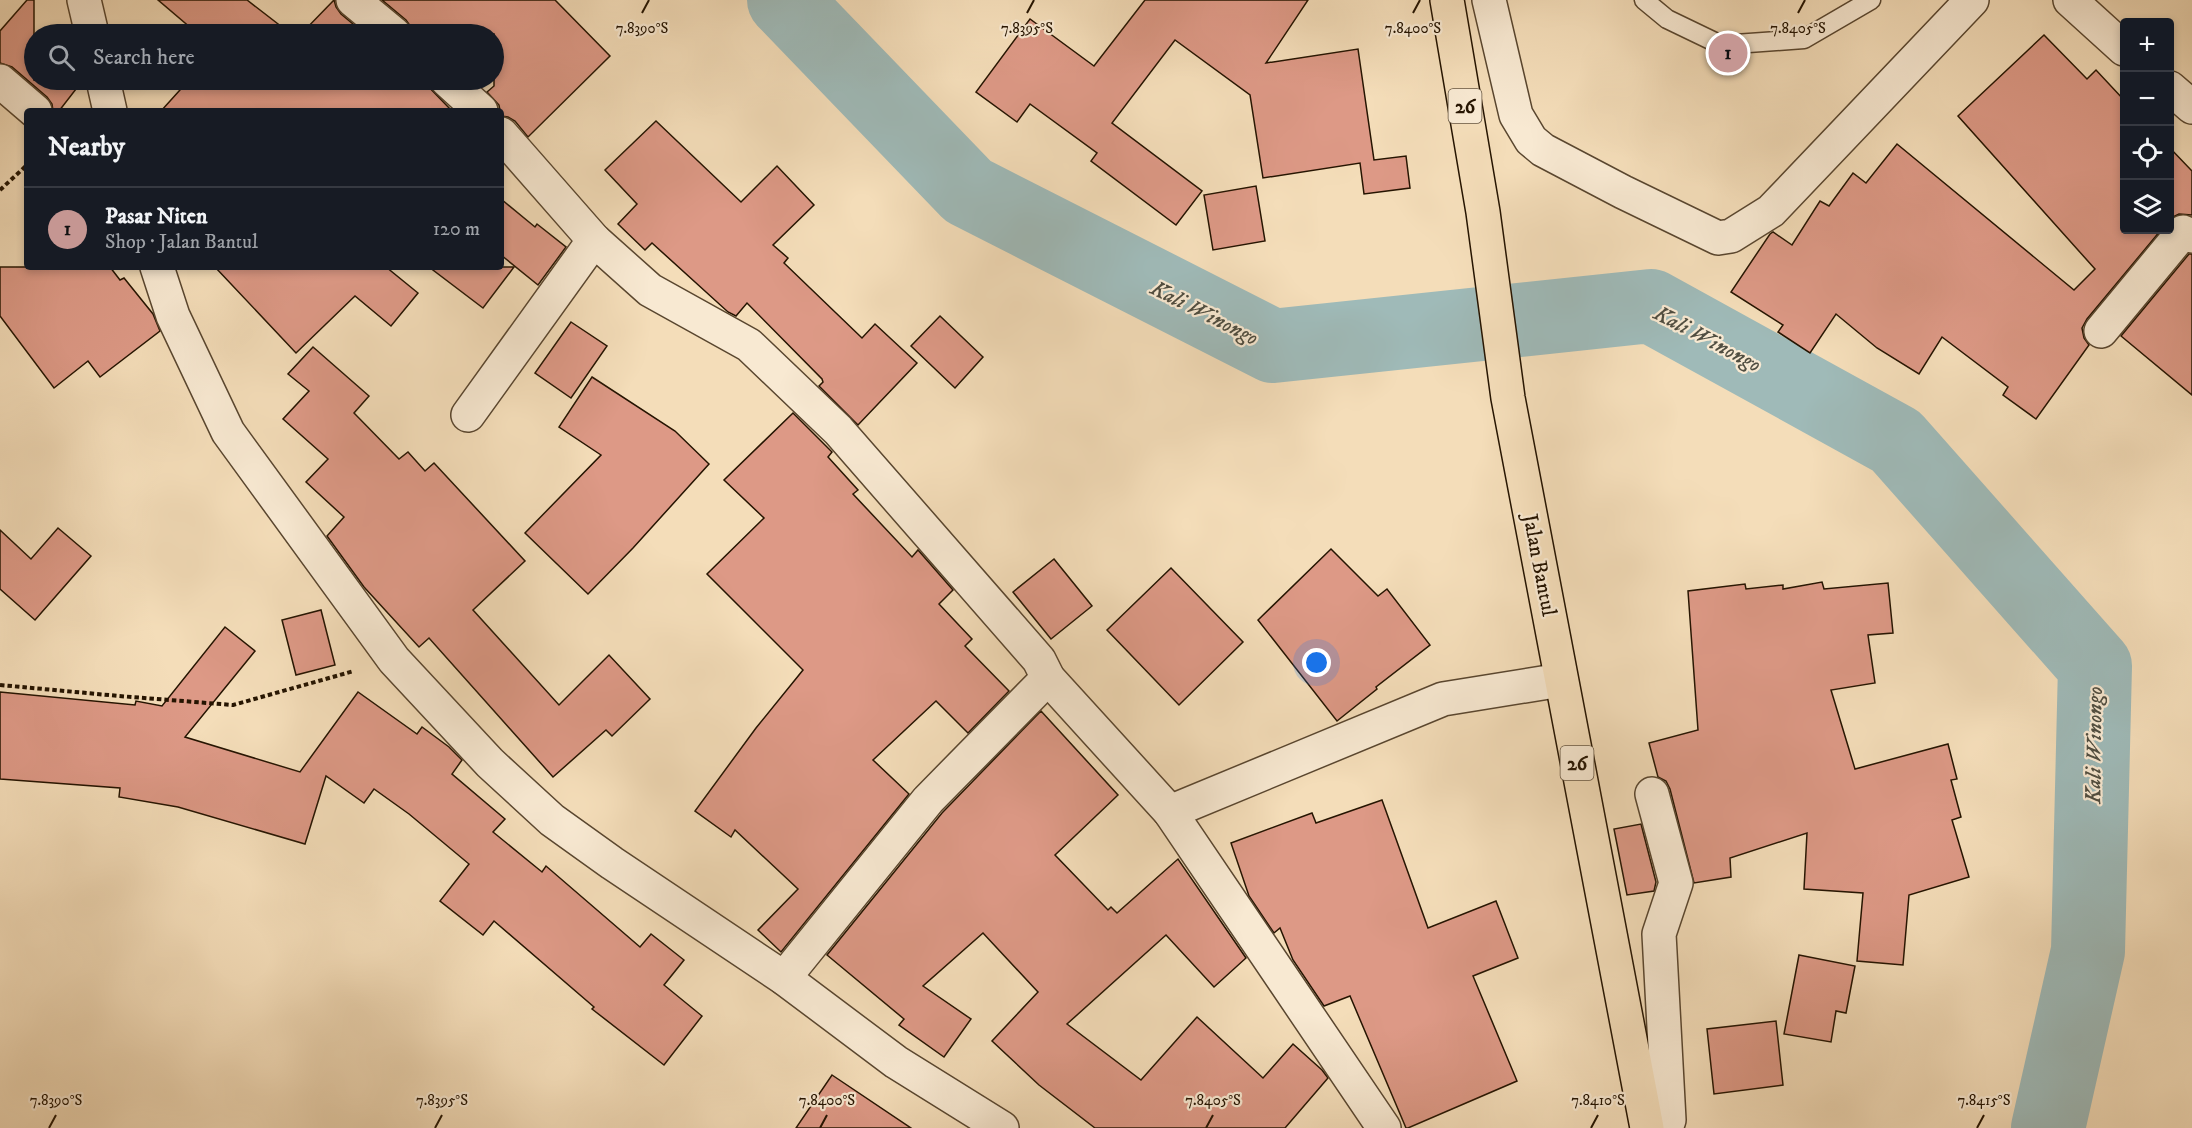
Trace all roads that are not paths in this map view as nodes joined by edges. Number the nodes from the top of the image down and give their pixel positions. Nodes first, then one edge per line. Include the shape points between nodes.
1 (84, 0) edge
2 (353, 0) edge
3 (1447, 0) edge
4 (1489, 0) edge
5 (1644, 0) edge
6 (1871, 0) edge
7 (1972, 0) edge
8 (2070, 0) edge
9 (90, 24) edge
10 (382, 24) edge
11 (2120, 45) edge
12 (0, 81) edge
13 (105, 90) edge
14 (458, 90) edge
15 (2174, 92) edge
16 (2192, 107) edge
17 (32, 108) edge
18 (109, 108) edge
19 (478, 108) edge
20 (504, 137) edge
21 (2192, 236) edge
22 (594, 240) junction
23 (158, 270) edge
24 (2101, 331) dead end
25 (468, 415) dead end
26 (1048, 678) junction
27 (1561, 680) junction
28 (1653, 794) dead end
29 (1170, 812) junction
30 (784, 978) junction
31 (1002, 1128) edge
32 (1384, 1128) edge
33 (1647, 1128) edge
34 (1666, 1128) edge

1 - 9 street
2 - 10 street
3 - 27 main road, Jalan Bantul / 26 via 1483,212 1508,398
4 - 7 street via 1516,115 1531,140 1623,192 1718,238 1731,236 1770,211
5 - 6 lane via 1667,19 1721,45 1804,39
8 - 11 street
12 - 17 street
13 - 18 street
14 - 19 street
15 - 16 street
20 - 22 street
21 - 24 street via 2183,232
22 - 25 street
22 - 26 street via 650,290 749,345 838,430 1039,660
23 - 30 street via 173,316 228,432 394,660 490,763 552,820
26 - 29 street
26 - 30 street via 928,800
27 - 29 street via 1443,699
27 - 33 main road, Jalan Bantul / 26
28 - 34 street via 1676,883 1659,934 1669,1120
29 - 32 street
30 - 31 street via 896,1062

